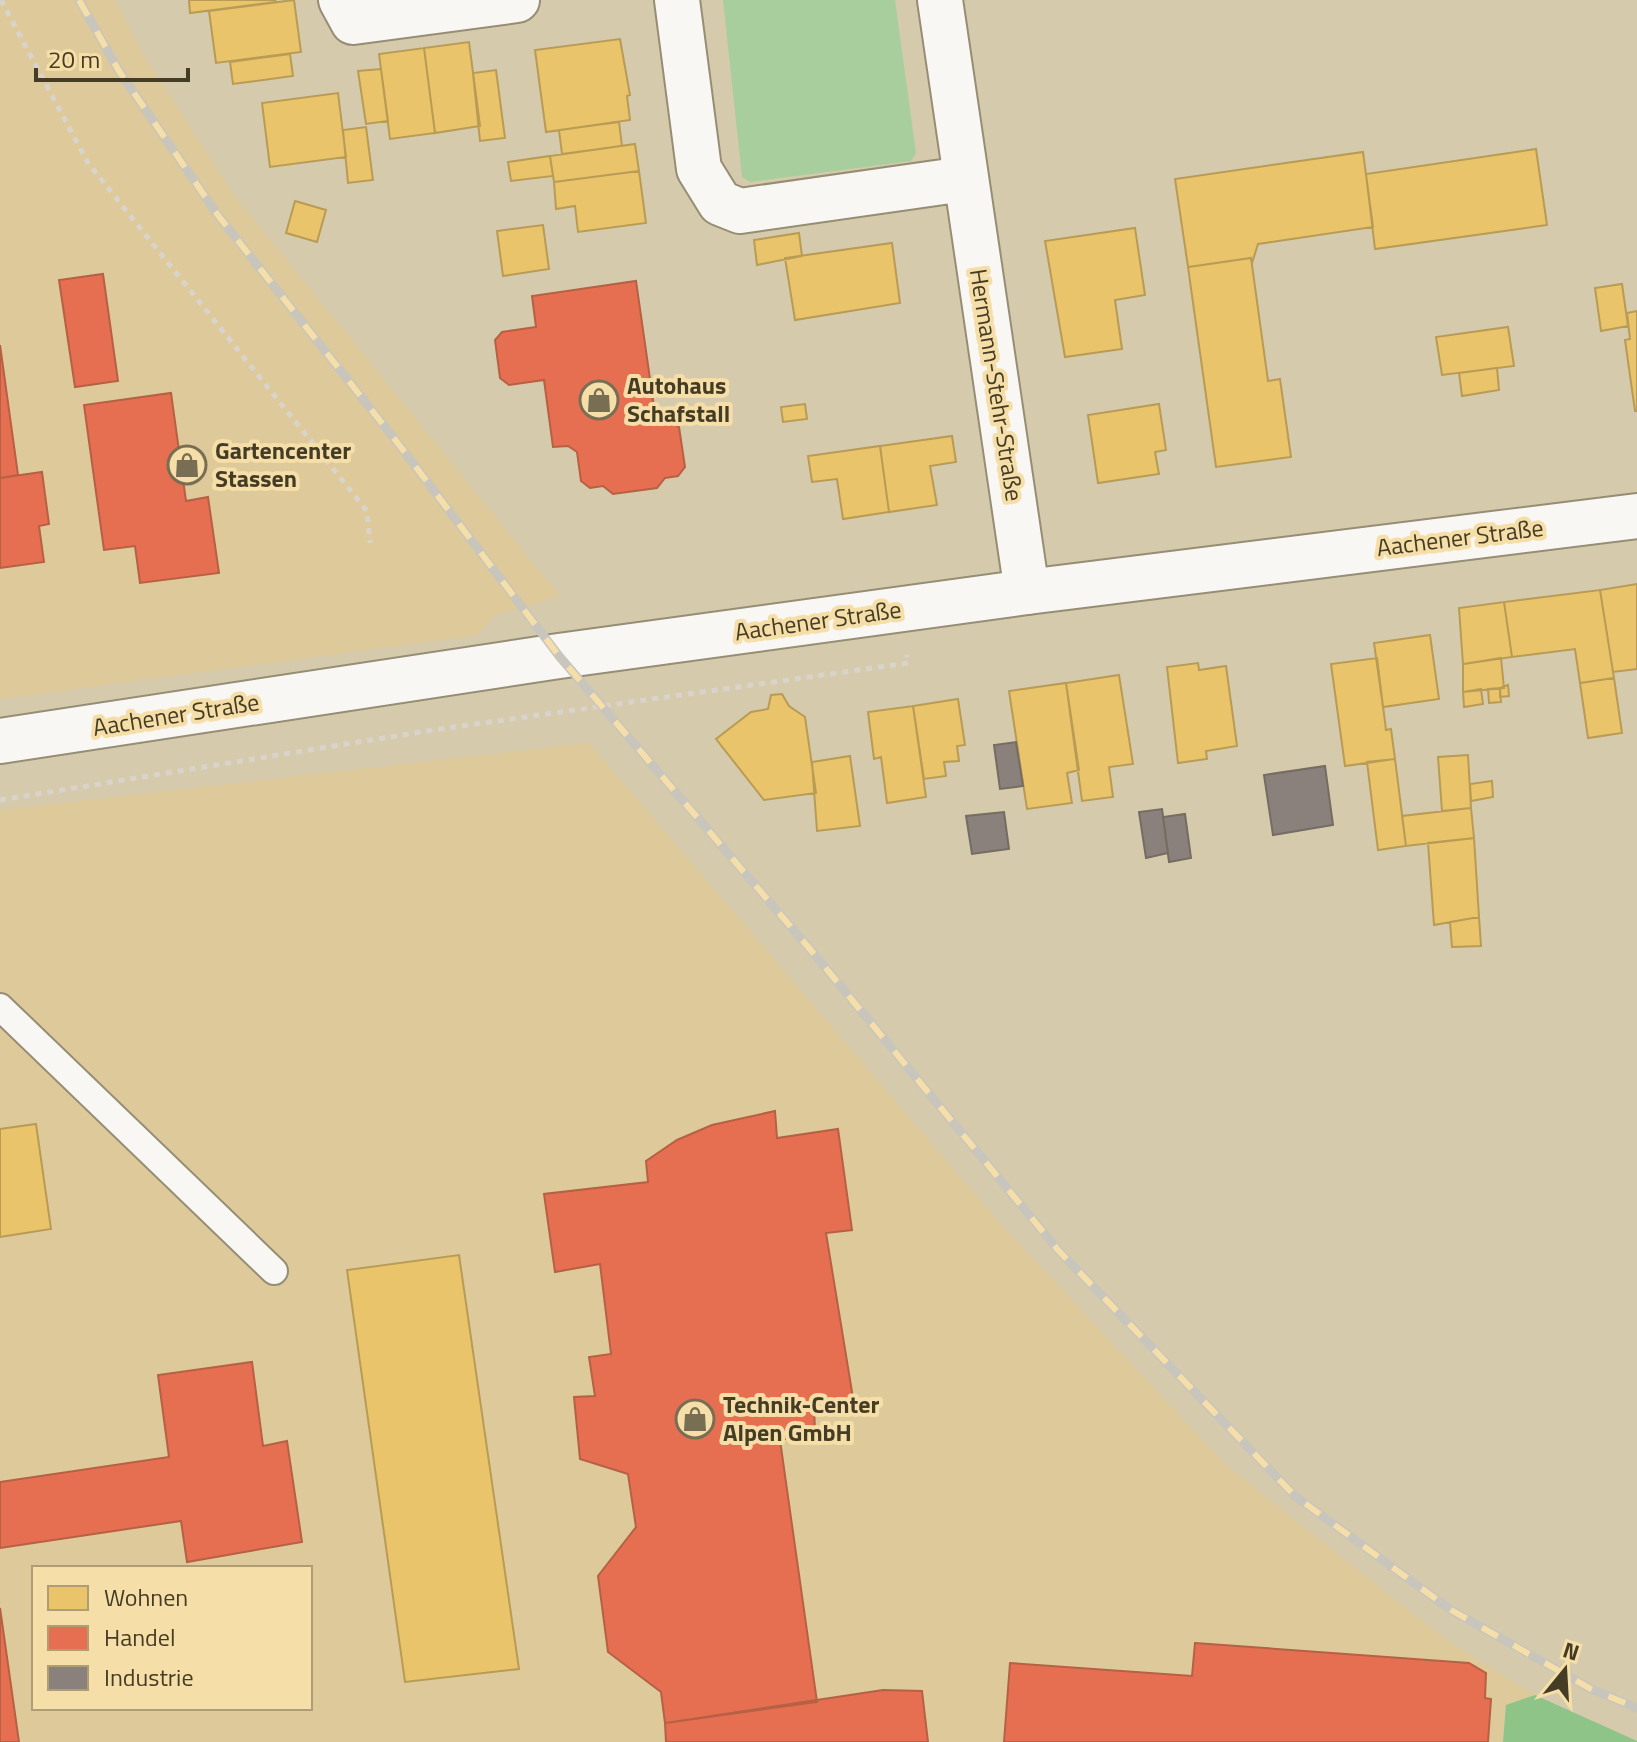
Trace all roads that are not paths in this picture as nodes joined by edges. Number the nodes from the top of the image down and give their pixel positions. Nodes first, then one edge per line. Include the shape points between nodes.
1 (341, 0) edge
2 (517, 0) edge
3 (677, 0) edge
4 (940, 0) edge
5 (964, 179) junction
6 (1637, 516) edge
7 (1027, 592) junction
8 (0, 741) edge
9 (0, 1007) edge
10 (274, 1271) dead end

1 - 2 street via 353,22
3 - 5 street via 699,169 720,203 740,211
4 - 5 street, Hermann-Stehr-Straße
5 - 7 street, Hermann-Stehr-Straße
6 - 7 street, Aachener Straße
7 - 8 street, Aachener Straße
9 - 10 lane

